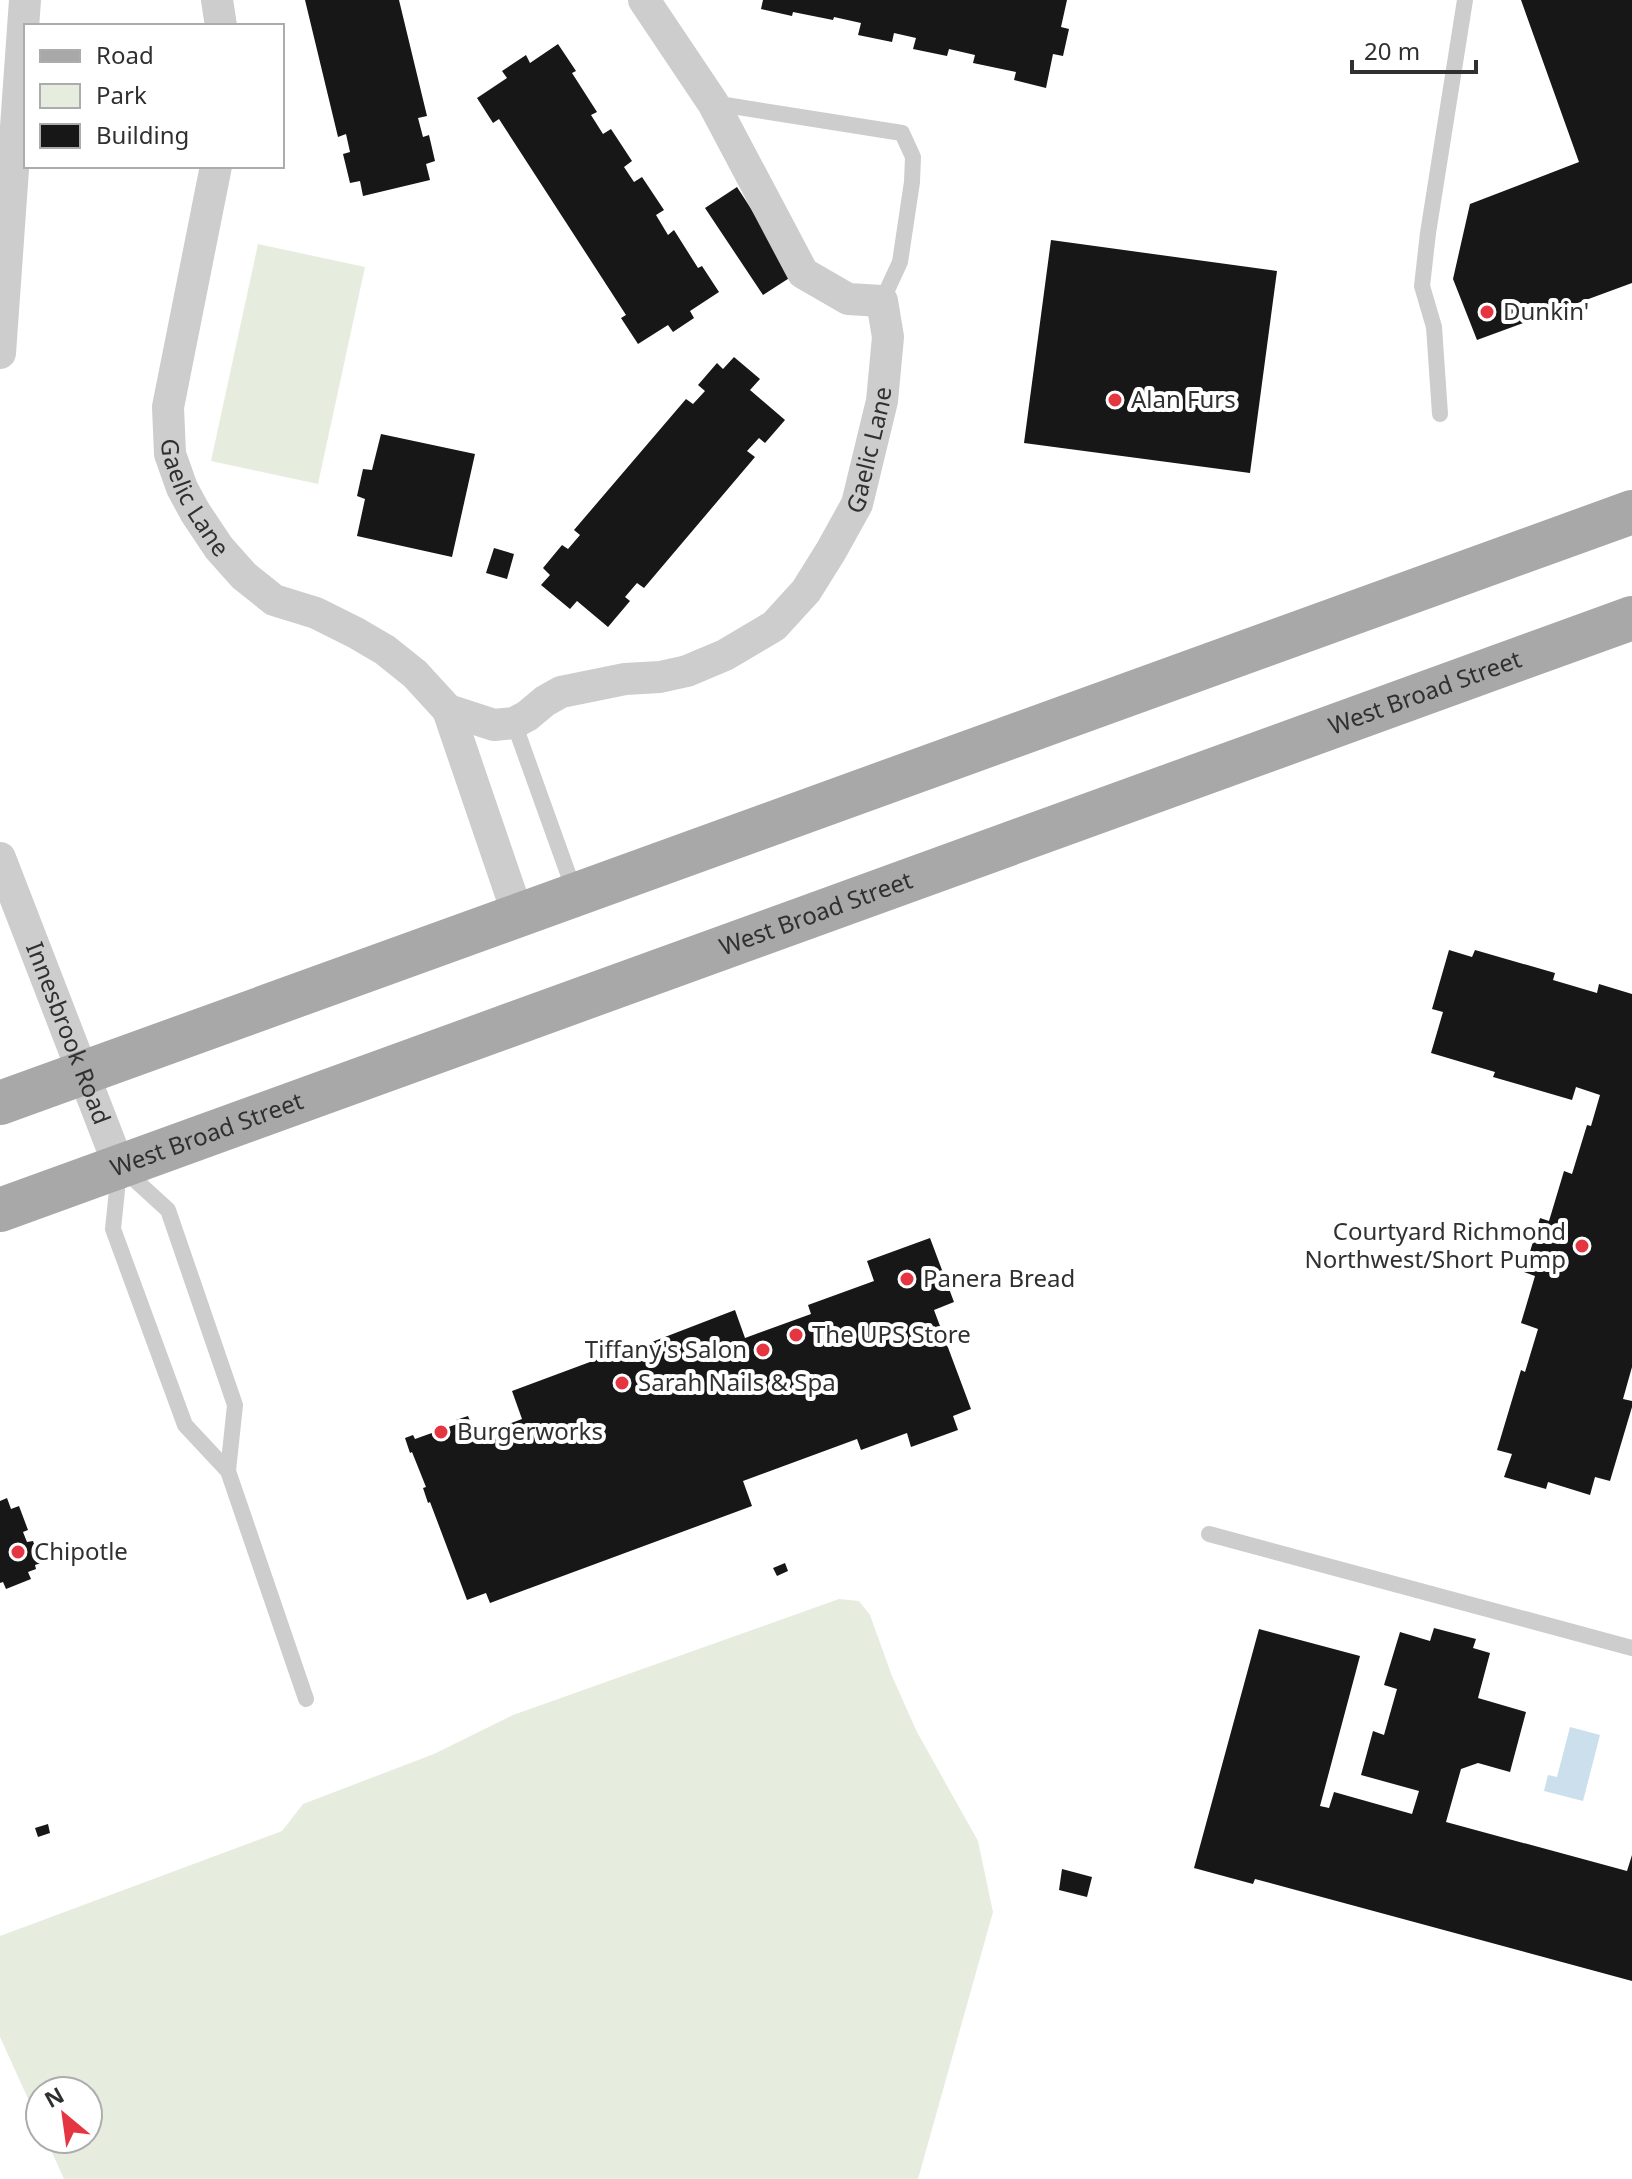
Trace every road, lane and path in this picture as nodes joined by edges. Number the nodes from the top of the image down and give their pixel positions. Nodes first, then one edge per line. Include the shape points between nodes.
1 (25, 0) edge
2 (217, 0) edge
3 (644, 0) edge
4 (1465, 0) edge
5 (221, 24) edge
6 (713, 103) junction
7 (216, 168) edge
8 (882, 301) junction
9 (0, 353) edge
10 (1440, 414) dead end
11 (1632, 512) edge
12 (1632, 618) edge
13 (448, 710) junction
14 (514, 723) junction
15 (0, 858) edge
16 (576, 894) junction
17 (518, 915) junction
18 (83, 1073) junction
19 (0, 1103) edge
20 (119, 1166) junction
21 (0, 1210) edge
22 (228, 1471) junction
23 (1209, 1534) dead end
24 (1632, 1648) edge
25 (306, 1699) dead end

1 - 9 street
2 - 5 street
3 - 6 street
4 - 10 lane via 1422,286 1434,327
6 - 8 street via 803,273 848,299
6 - 8 lane via 902,133 913,157 912,182 900,262
7 - 13 street, Gaelic Lane via 168,407 170,454 182,488 219,548 244,576 274,600 316,613 385,650
8 - 14 street, Gaelic Lane via 888,337 882,401 857,504 806,591 774,626 725,655 687,671 561,692
11 - 16 main road
12 - 20 main road, West Broad Street
13 - 14 street, Gaelic Lane via 494,725
13 - 17 street, Gaelic Lane
14 - 16 lane
15 - 18 street, Innesbrook Road
16 - 17 main road
17 - 18 main road
18 - 19 main road
18 - 20 street, Innesbrook Road
20 - 21 main road, West Broad Street
20 - 22 lane via 113,1229 185,1425
20 - 22 lane via 168,1210 235,1405
22 - 25 lane
23 - 24 lane

